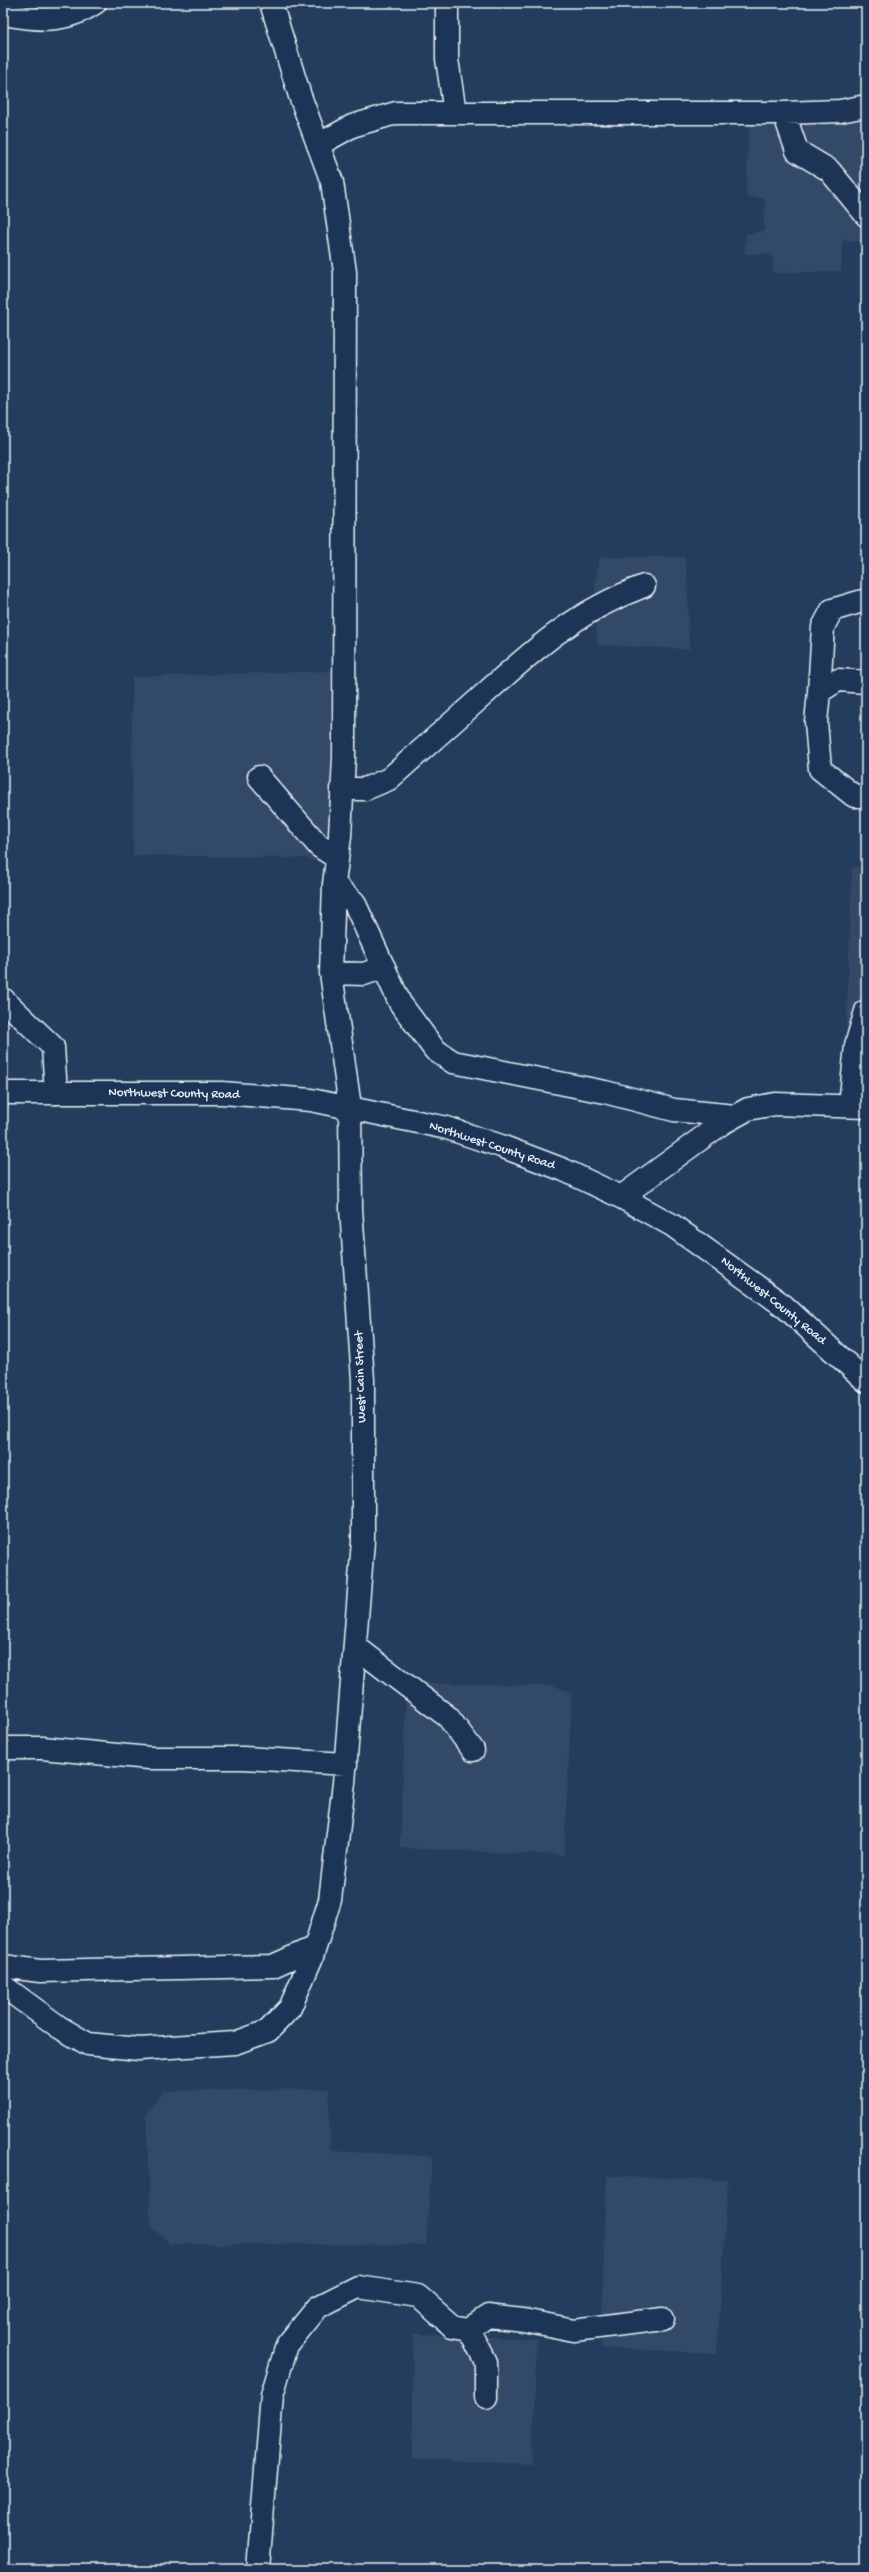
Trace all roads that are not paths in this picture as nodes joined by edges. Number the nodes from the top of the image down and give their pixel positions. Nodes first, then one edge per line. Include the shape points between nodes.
1 (95, 3) edge
2 (271, 3) edge
3 (447, 3) edge
4 (3, 14) edge
5 (866, 106) edge
6 (455, 113) junction
7 (784, 113) junction
8 (318, 145) junction
9 (866, 215) edge
10 (644, 586) dead end
11 (866, 600) edge
12 (866, 682) edge
13 (819, 692) junction
14 (259, 777) dead end
15 (342, 789) junction
16 (866, 796) edge
17 (337, 858) junction
18 (334, 884) junction
19 (384, 967) junction
20 (331, 973) junction
21 (3, 999) edge
22 (866, 1011) edge
23 (3, 1093) edge
24 (56, 1093) junction
25 (350, 1107) junction
26 (858, 1107) edge
27 (734, 1116) junction
28 (621, 1197) junction
29 (866, 1381) edge
30 (356, 1646) junction
31 (3, 1748) edge
32 (473, 1750) dead end
33 (346, 1764) junction
34 (315, 1947) junction
35 (3, 1966) edge
36 (3, 1986) edge
37 (663, 2319) dead end
38 (469, 2329) junction
39 (486, 2397) dead end
40 (258, 2569) edge

1 - 4 main road via 74,14 51,20
2 - 8 main road, West Cain Street
3 - 6 main road via 447,59
5 - 7 main road via 840,111
6 - 7 main road
6 - 8 main road via 396,113 352,126
7 - 9 main road via 796,152 829,170
8 - 15 main road, West Cain Street via 332,182 345,272
10 - 15 main road via 611,598 578,617 535,649 389,779 365,789
11 - 13 main road via 832,610 823,627
12 - 13 main road via 838,680
13 - 16 main road via 816,722 820,769 854,796
14 - 17 main road via 319,846
15 - 17 main road, West Cain Street
17 - 18 main road, West Cain Street
18 - 19 main road via 354,902
18 - 20 main road, West Cain Street
19 - 20 main road via 364,974
19 - 27 main road via 400,1003 435,1050 453,1062 605,1092 674,1110
20 - 25 main road, West Cain Street
21 - 24 main road via 53,1047
22 - 26 main road via 856,1045
23 - 24 main road, Northwest County Road
24 - 25 main road, Northwest County Road via 222,1093 311,1100
25 - 28 main road, Northwest County Road via 447,1128 564,1170
25 - 30 main road, West Cain Street via 351,1209 363,1380 362,1541
26 - 27 main road via 775,1104 748,1109
27 - 28 main road
28 - 29 main road, Northwest County Road via 672,1225 753,1283 827,1343
30 - 32 main road via 448,1717
30 - 33 main road, West Cain Street
31 - 33 main road via 42,1748 149,1758 243,1758
33 - 34 main road, West Cain Street via 330,1900
34 - 35 main road via 273,1966 40,1971
34 - 36 main road, West Cain Street via 290,2008 268,2031 235,2043 139,2049 88,2044 59,2027
37 - 38 main road via 574,2330 488,2316
38 - 39 main road via 486,2362
38 - 40 main road via 452,2326 418,2296 358,2287 318,2307 287,2345 272,2395

